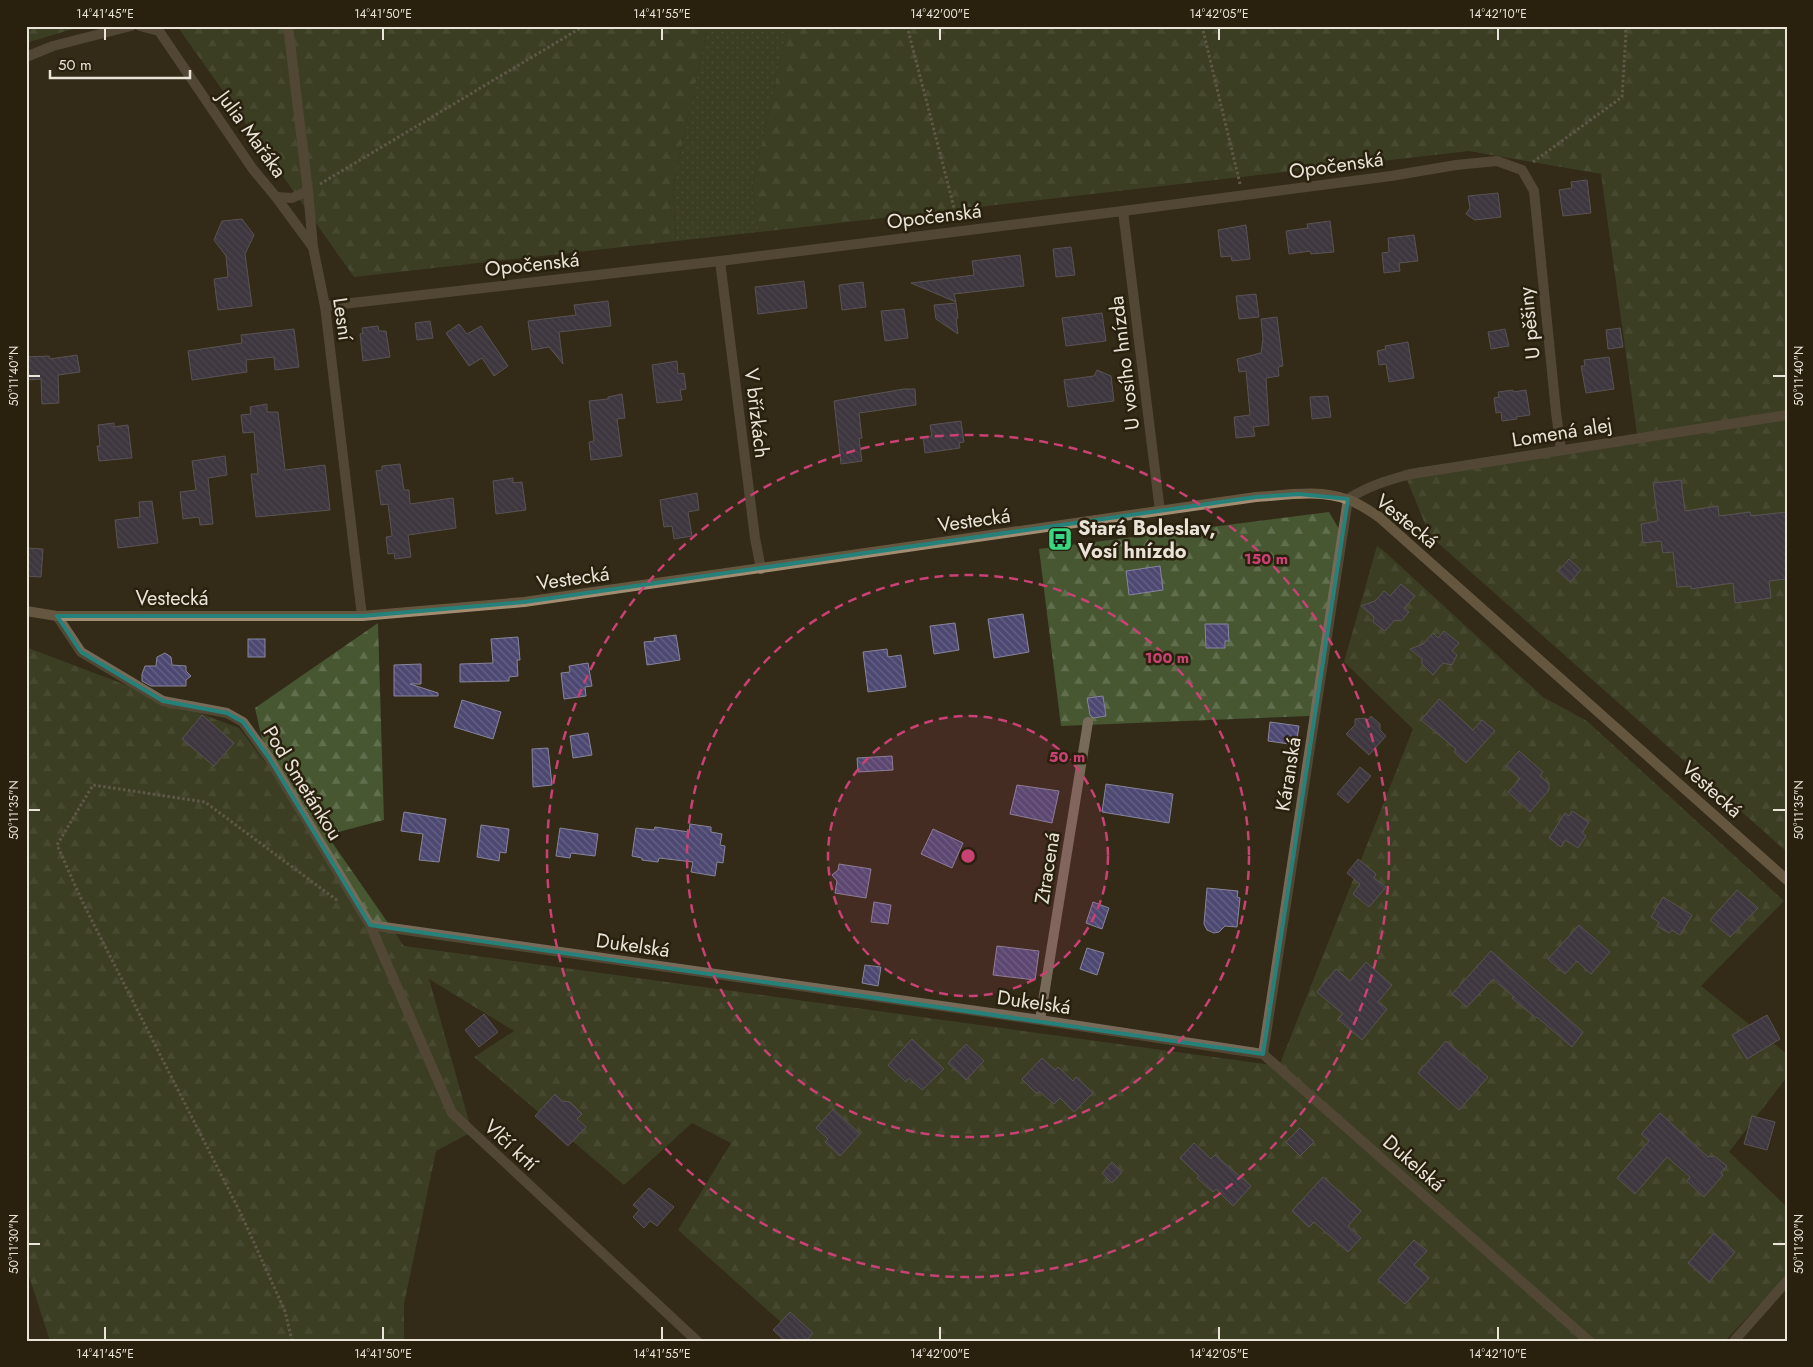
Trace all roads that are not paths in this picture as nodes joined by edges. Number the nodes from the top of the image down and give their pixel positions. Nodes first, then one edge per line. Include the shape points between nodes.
1 (131, 26) edge
2 (140, 26) edge
3 (288, 26) edge
4 (26, 57) edge
5 (308, 190) junction
6 (1534, 192) joint
7 (276, 197) junction
8 (1123, 210) junction
9 (313, 247) junction
10 (720, 260) junction
11 (324, 306) junction
12 (1787, 415) edge
13 (1561, 450) junction
14 (1348, 499) junction
15 (1160, 511) junction
16 (761, 569) junction
17 (26, 611) edge
18 (57, 616) junction
19 (362, 616) junction
20 (1088, 722) dead end
21 (1787, 880) edge
22 (370, 925) junction
23 (1040, 1020) junction
24 (1264, 1054) junction
25 (1787, 1281) edge
26 (697, 1341) edge
27 (1589, 1341) edge
28 (1734, 1341) edge

1 - 4 street via 54,46
2 - 7 street, Julia Mařáka via 159,30 252,168
3 - 5 street, Lesní
5 - 7 street via 292,198
5 - 9 street, Lesní
6 - 8 street, Opočenská via 1522,170 1497,161
6 - 13 street, U pěšiny
7 - 9 street, Julia Mařáka
8 - 10 street, Opočenská
8 - 15 street, U vosího hnízda
9 - 11 street, Lesní
10 - 11 street, Opočenská
10 - 16 street, V břízkách
11 - 19 street, Lesní
12 - 13 street, Lomená alej
13 - 14 street, Lomená alej via 1410,474 1376,484
14 - 15 street, Vestecká via 1299,494
14 - 21 street, Vestecká via 1379,517
14 - 24 street, Káranská
15 - 16 street, Vestecká
16 - 19 street, Vestecká via 524,602
17 - 18 street, Vestecká
18 - 19 street, Vestecká
18 - 22 street, Pod Smetánkou via 81,652 163,700 227,713 243,722 269,758
20 - 23 street, Ztracená
22 - 23 street, Dukelská
22 - 26 street, Vlčí krtí via 452,1113
23 - 24 street, Dukelská
24 - 27 street, Dukelská
25 - 28 street

